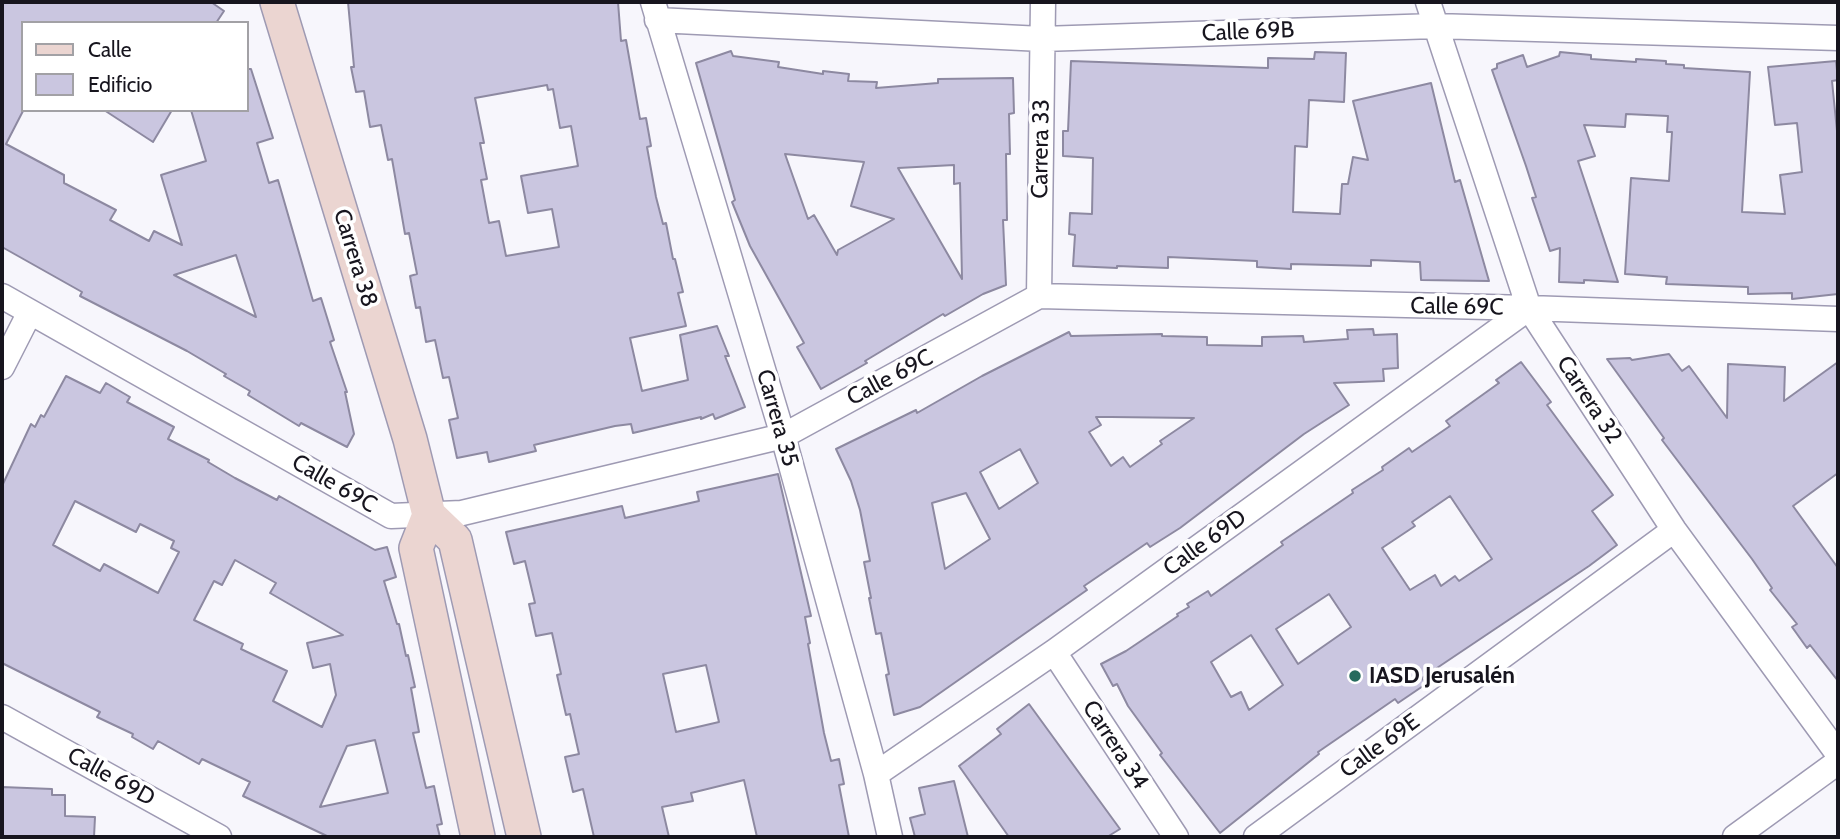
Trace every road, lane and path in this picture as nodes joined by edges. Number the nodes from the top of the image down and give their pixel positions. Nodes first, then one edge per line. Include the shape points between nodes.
1 (1043, 2) edge
2 (1428, 2) edge
3 (275, 5) edge
4 (655, 11) edge
5 (1435, 26) junction
6 (1838, 38) edge
7 (1042, 39) junction
8 (2, 296) edge
9 (1039, 296) junction
10 (1529, 309) junction
11 (30, 312) junction
12 (1838, 320) edge
13 (2, 367) edge
14 (783, 436) junction
15 (429, 515) junction
16 (1674, 530) junction
17 (1054, 652) junction
18 (2, 717) edge
19 (1838, 754) edge
20 (1838, 762) edge
21 (876, 774) junction
22 (217, 837) edge
23 (478, 837) edge
24 (524, 837) edge
25 (890, 837) edge
26 (1176, 837) edge
27 (1256, 837) edge
28 (1735, 837) edge

1 - 7 street, Carrera 33
2 - 5 street, Carrera 32
3 - 15 main road, Carrera 38 via 410,439
4 - 7 street, Calle 69B
4 - 14 street, Carrera 35
5 - 6 street, Calle 69B
5 - 7 street, Calle 69B
5 - 10 street, Carrera 32
7 - 9 street, Carrera 33
8 - 11 street, Calle 69C
9 - 10 street, Calle 69C
9 - 14 street, Calle 69C
10 - 12 street, Calle 69C
10 - 16 street, Carrera 32
10 - 17 street, Calle 69D
11 - 13 street
11 - 15 street, Calle 69C via 391,516
14 - 15 street, Calle 69C via 462,513
14 - 21 street, Carrera 35
15 - 23 main road via 416,548
15 - 24 main road via 455,540
16 - 19 street, Carrera 32
16 - 27 street, Calle 69E
17 - 21 street, Calle 69D
17 - 26 street, Carrera 34
18 - 22 street, Calle 69D
20 - 28 street
21 - 25 street, Carrera 35

